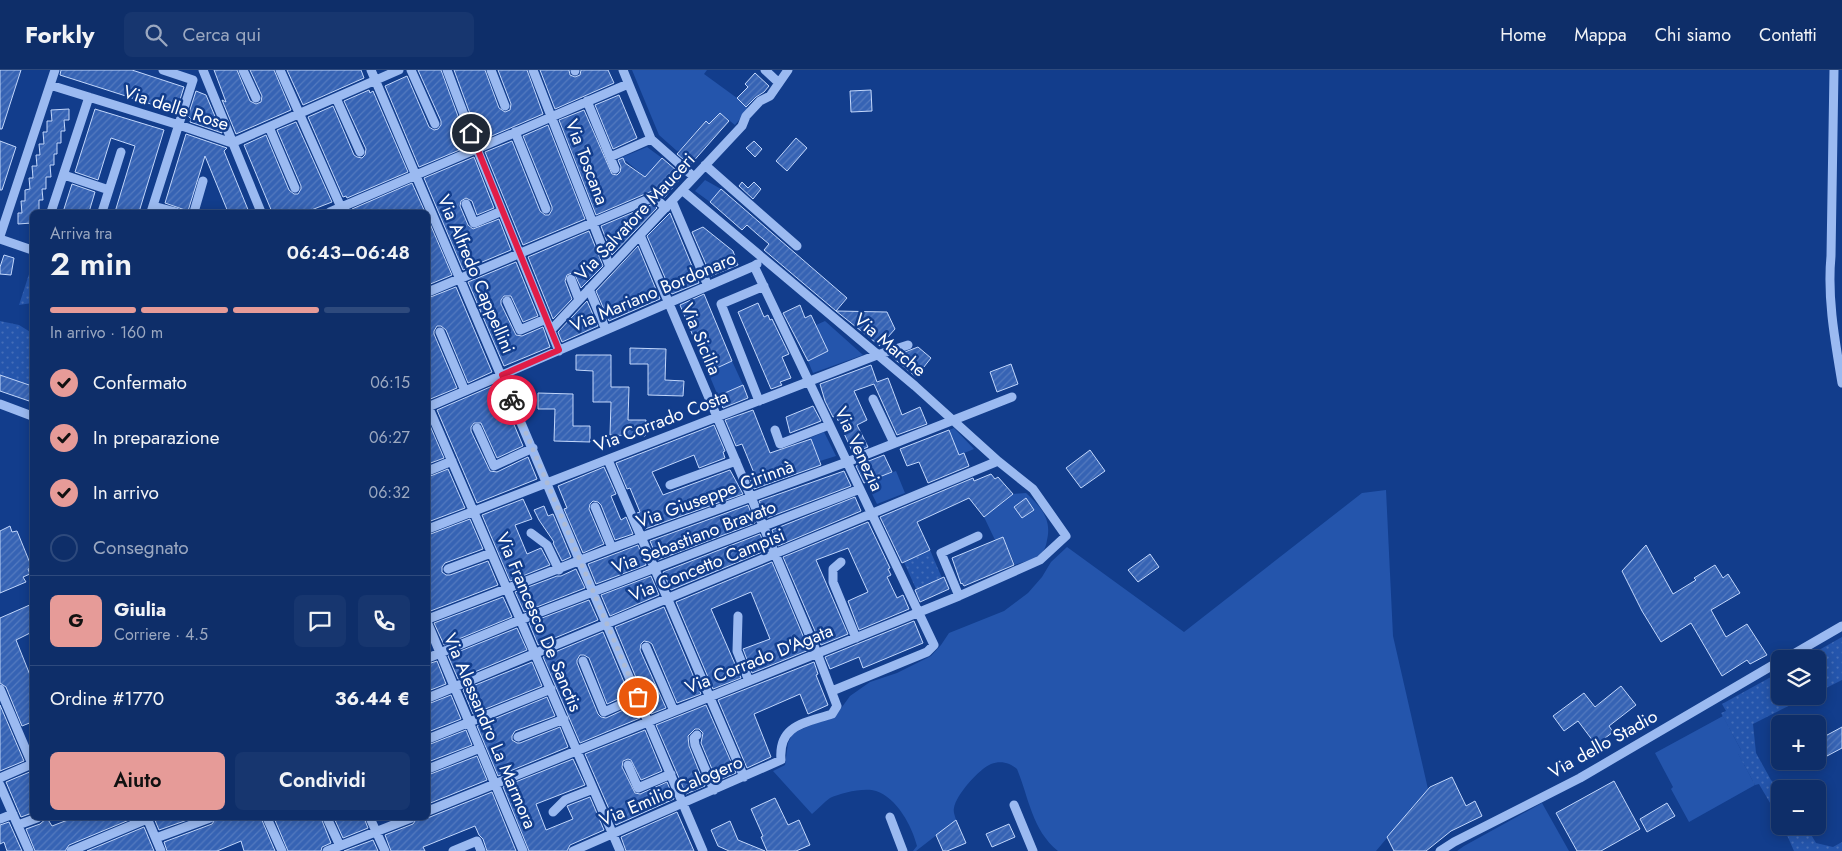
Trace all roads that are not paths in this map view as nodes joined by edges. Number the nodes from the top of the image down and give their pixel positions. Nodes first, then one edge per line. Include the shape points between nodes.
1 (55, 70) edge
2 (163, 70) edge
3 (244, 70) edge
4 (280, 70) edge
5 (371, 70) edge
6 (399, 70) edge
7 (411, 70) edge
8 (447, 70) edge
9 (491, 70) edge
10 (533, 70) edge
11 (623, 70) edge
12 (765, 70) edge
13 (788, 70) edge
14 (1834, 70) edge
15 (204, 72) edge
16 (193, 80) junction
17 (375, 81) junction
18 (628, 84) junction
19 (779, 84) junction
20 (50, 85) junction
21 (89, 97) junction
22 (256, 98) dead end
23 (336, 98) junction
24 (587, 102) junction
25 (504, 106) dead end
26 (300, 114) junction
27 (552, 116) junction
28 (435, 124) dead end
29 (179, 125) junction
30 (269, 127) junction
31 (515, 132) junction
32 (650, 139) junction
33 (232, 143) junction
34 (477, 149) junction
35 (121, 152) dead end
36 (360, 152) dead end
37 (610, 157) junction
38 (705, 165) junction
39 (615, 169) dead end
40 (64, 175) junction
41 (416, 175) junction
42 (694, 177) junction
43 (203, 181) dead end
44 (295, 188) dead end
45 (109, 190) junction
46 (682, 190) junction
47 (466, 204) dead end
48 (669, 204) junction
49 (152, 209) edge
50 (546, 209) dead end
51 (52, 210) edge
52 (103, 210) edge
53 (195, 210) edge
54 (260, 210) edge
55 (342, 210) edge
56 (502, 211) junction
57 (592, 222) junction
58 (640, 235) junction
59 (0, 238) edge
60 (797, 246) dead end
61 (30, 249) edge
62 (519, 253) junction
63 (762, 258) junction
64 (754, 266) junction
65 (610, 267) junction
66 (460, 279) junction
67 (571, 279) dead end
68 (708, 286) junction
69 (764, 286) junction
70 (589, 289) junction
71 (430, 291) edge
72 (579, 300) junction
73 (507, 301) dead end
74 (668, 304) junction
75 (546, 319) junction
76 (551, 330) junction
77 (606, 330) junction
78 (440, 332) dead end
79 (908, 345) dead end
80 (559, 350) junction
81 (877, 355) junction
82 (502, 375) junction
83 (809, 382) junction
84 (1842, 383) edge
85 (465, 391) junction
86 (1012, 397) dead end
87 (873, 399) dead end
88 (759, 400) junction
89 (0, 404) edge
90 (430, 406) edge
91 (430, 412) edge
92 (30, 415) edge
93 (717, 417) junction
94 (952, 420) junction
95 (829, 425) junction
96 (477, 428) dead end
97 (775, 430) dead end
98 (894, 443) junction
99 (533, 448) junction
100 (608, 460) junction
101 (452, 461) junction
102 (736, 461) junction
103 (998, 461) junction
104 (847, 462) junction
105 (430, 471) edge
106 (547, 482) junction
107 (670, 484) dead end
108 (860, 489) junction
109 (751, 498) junction
110 (595, 507) dead end
111 (473, 511) junction
112 (872, 515) junction
113 (763, 527) junction
114 (430, 528) edge
115 (531, 533) dead end
116 (978, 536) dead end
117 (1066, 536) joint
118 (642, 538) junction
119 (612, 548) junction
120 (491, 553) junction
121 (775, 555) junction
122 (580, 560) junction
123 (841, 562) dead end
124 (448, 569) dead end
125 (655, 569) junction
126 (558, 570) junction
127 (507, 590) junction
128 (594, 593) junction
129 (959, 596) junction
130 (667, 598) junction
131 (918, 612) junction
132 (738, 616) dead end
133 (430, 618) edge
134 (520, 620) junction
135 (607, 623) junction
136 (1842, 626) edge
137 (430, 629) edge
138 (856, 638) junction
139 (646, 647) dead end
140 (1801, 650) edge
141 (534, 653) junction
142 (817, 653) junction
143 (440, 654) junction
144 (430, 657) edge
145 (583, 661) dead end
146 (1771, 667) edge
147 (749, 681) junction
148 (454, 687) junction
149 (0, 689) edge
150 (550, 689) junction
151 (832, 691) junction
152 (711, 696) junction
153 (430, 697) edge
154 (638, 697) junction
155 (674, 711) junction
156 (564, 720) junction
157 (648, 722) junction
158 (470, 723) junction
159 (697, 734) dead end
160 (518, 736) dead end
161 (430, 738) edge
162 (480, 748) junction
163 (577, 751) junction
164 (30, 759) edge
165 (781, 760) joint
166 (628, 764) dead end
167 (30, 765) edge
168 (430, 768) edge
169 (670, 774) junction
170 (744, 777) junction
171 (0, 778) edge
172 (494, 784) junction
173 (0, 785) edge
174 (593, 788) junction
175 (714, 790) junction
176 (683, 803) junction
177 (1014, 805) dead end
178 (430, 810) edge
179 (553, 812) dead end
180 (13, 814) junction
181 (890, 818) dead end
182 (0, 819) edge
183 (32, 820) edge
184 (142, 820) edge
185 (148, 820) edge
186 (205, 820) edge
187 (269, 820) edge
188 (329, 820) edge
189 (371, 820) edge
190 (406, 820) edge
191 (18, 825) junction
192 (376, 831) junction
193 (612, 834) junction
194 (156, 838) junction
195 (340, 846) junction
196 (29, 851) edge
197 (71, 851) edge
198 (161, 851) edge
199 (282, 851) edge
200 (327, 851) edge
201 (385, 851) edge
202 (453, 851) edge
203 (481, 851) edge
204 (523, 851) edge
205 (573, 851) edge
206 (620, 851) edge
207 (703, 851) edge
208 (903, 851) edge
209 (1034, 851) edge
210 (1440, 851) edge

1 - 20 street
2 - 16 street
3 - 22 street
4 - 26 street
5 - 17 street, Via Alfredo Cappellini
6 - 17 street, Via delle Rose
7 - 28 street
8 - 34 street
9 - 25 street
10 - 27 street, Via Toscana
11 - 18 street
12 - 19 street
13 - 19 street
14 - 84 street via 1829,280
15 - 16 street
15 - 33 street
16 - 29 street
17 - 23 street, Via delle Rose
17 - 41 street, Via Alfredo Cappellini
18 - 24 street
18 - 32 street
19 - 38 street, Via Salvatore Mauceri via 770,96 753,108 742,126
20 - 21 street, Via delle Rose
20 - 59 street
21 - 29 street, Via delle Rose
21 - 40 street
23 - 26 street, Via delle Rose
23 - 36 street
24 - 27 street
24 - 37 street
26 - 30 street, Via delle Rose
26 - 55 street
27 - 31 street
27 - 57 street, Via Toscana
29 - 33 street, Via delle Rose
29 - 49 street
30 - 33 street, Via delle Rose
30 - 44 street
31 - 34 street
31 - 50 street
32 - 37 street
32 - 42 street
33 - 54 street
34 - 41 street
34 - 56 street
35 - 45 street
37 - 39 street
38 - 42 street, Via Salvatore Mauceri
38 - 60 street
40 - 45 street
40 - 51 street
41 - 55 street
41 - 66 street, Via Alfredo Cappellini
42 - 46 street, Via Salvatore Mauceri
43 - 53 street
45 - 52 street
46 - 48 street, Via Salvatore Mauceri
46 - 63 street, Via Marche
47 - 56 street via 474,223
48 - 57 street via 654,197
48 - 58 street, Via Salvatore Mauceri
48 - 68 street
56 - 62 street
57 - 62 street
57 - 65 street, Via Toscana
58 - 65 street, Via Salvatore Mauceri
58 - 74 street, Via Sicilia
59 - 61 street
62 - 66 street
62 - 75 street
63 - 64 street
63 - 81 street, Via Marche
64 - 68 street, Via Mariano Bordonaro
64 - 69 street, Via Venezia
65 - 70 street, Via Salvatore Mauceri
66 - 71 street
66 - 82 street, Via Alfredo Cappellini
67 - 72 street
68 - 74 street, Via Mariano Bordonaro
69 - 83 street, Via Venezia
69 - 88 street via 721,304
70 - 72 street, Via Salvatore Mauceri
70 - 77 street
72 - 76 street, Via Salvatore Mauceri
73 - 75 street via 520,330
74 - 77 street, Via Mariano Bordonaro
74 - 93 street, Via Sicilia
75 - 76 street
76 - 80 street
77 - 80 street, Via Mariano Bordonaro
78 - 85 street
79 - 81 street, Via Corrado Costa
80 - 82 street, Via Mariano Bordonaro
81 - 83 street, Via Corrado Costa
81 - 94 street, Via Marche
82 - 85 street, Via Mariano Bordonaro
82 - 99 street, Via Alfredo Cappellini
83 - 88 street, Via Corrado Costa
83 - 95 street, Via Venezia
85 - 90 street, Via Mariano Bordonaro
86 - 94 street, Via Giuseppe Cirinnà
87 - 98 street
88 - 93 street, Via Corrado Costa
89 - 92 street
91 - 101 street, Via Francesco De Sanctis
93 - 100 street, Via Corrado Costa
93 - 102 street, Via Sicilia
94 - 98 street, Via Giuseppe Cirinnà
94 - 103 street, Via Marche
95 - 97 street via 780,444
95 - 104 street, Via Venezia
96 - 99 street via 494,466
98 - 104 street, Via Giuseppe Cirinnà
99 - 106 street, Via Alfredo Cappellini
100 - 106 street, Via Corrado Costa
100 - 118 street
101 - 105 street
101 - 111 street, Via Francesco De Sanctis
102 - 107 street
102 - 109 street, Via Sicilia
103 - 112 street, Via Concetto Campisi
103 - 117 street, Via Marche via 1033,489
104 - 108 street, Via Venezia
104 - 109 street, Via Giuseppe Cirinnà
106 - 111 street, Via Corrado Costa
106 - 122 street, Via Alfredo Cappellini
108 - 112 street, Via Venezia
108 - 113 street, Via Sebastiano Bravato
109 - 113 street, Via Sicilia
109 - 118 street, Via Giuseppe Cirinnà
110 - 119 street
111 - 114 street, Via Corrado Costa
111 - 120 street, Via Francesco De Sanctis
112 - 121 street, Via Concetto Campisi
112 - 131 street, Via Venezia
113 - 121 street, Via Sicilia
113 - 125 street, Via Sebastiano Bravato
115 - 126 street via 547,545
116 - 129 street via 941,553
117 - 129 street, Via Corrado D'Agata via 1040,560
118 - 119 street, Via Giuseppe Cirinnà
118 - 125 street
119 - 122 street, Via Giuseppe Cirinnà
120 - 124 street
120 - 127 street, Via Francesco De Sanctis
121 - 130 street, Via Concetto Campisi
121 - 142 street, Via Sicilia
122 - 126 street, Via Giuseppe Cirinnà
122 - 128 street, Via Alfredo Cappellini
123 - 138 street via 833,569 833,582
125 - 128 street, Via Sebastiano Bravato
125 - 130 street
126 - 127 street, Via Giuseppe Cirinnà
127 - 133 street, Via Giuseppe Cirinnà
127 - 134 street, Via Francesco De Sanctis
128 - 134 street, Via Sebastiano Bravato
128 - 135 street, Via Alfredo Cappellini
129 - 131 street, Via Corrado D'Agata
130 - 135 street, Via Concetto Campisi
130 - 152 street
131 - 138 street, Via Corrado D'Agata
131 - 151 street, Via Venezia via 934,645 927,652
132 - 147 street via 737,651
134 - 141 street, Via Francesco De Sanctis
134 - 143 street, Via Sebastiano Bravato
135 - 141 street, Via Concetto Campisi
135 - 154 street, Via Alfredo Cappellini
136 - 140 street
137 - 143 street, Via Alessandro La Marmora
138 - 142 street, Via Corrado D'Agata
139 - 155 street
141 - 148 street, Via Concetto Campisi
141 - 150 street, Via Francesco De Sanctis
142 - 147 street, Via Corrado D'Agata
142 - 151 street, Via Sicilia
143 - 144 street, Via Sebastiano Bravato
143 - 148 street, Via Alessandro La Marmora
145 - 154 street via 604,712
146 - 210 street, Via dello Stadio via 1580,778
147 - 152 street, Via Corrado D'Agata
148 - 153 street, Via Concetto Campisi
148 - 158 street, Via Alessandro La Marmora
149 - 164 street
150 - 156 street, Via Francesco De Sanctis
150 - 158 street
151 - 165 street, Via Sicilia via 837,706 832,714 789,731 780,750
152 - 155 street, Via Corrado D'Agata
152 - 170 street
154 - 157 street, Via Alfredo Cappellini
155 - 157 street, Via Corrado D'Agata
156 - 160 street
156 - 163 street, Via Francesco De Sanctis
157 - 163 street, Via Corrado D'Agata
157 - 169 street, Via Alfredo Cappellini
158 - 161 street
158 - 162 street, Via Alessandro La Marmora
159 - 175 street via 695,745
162 - 168 street
162 - 172 street, Via Alessandro La Marmora
163 - 172 street, Via Corrado D'Agata
163 - 174 street, Via Francesco De Sanctis
165 - 170 street, Via Emilio Calogero
166 - 169 street via 638,788
167 - 171 street
169 - 176 street, Via Alfredo Cappellini
170 - 175 street, Via Emilio Calogero
172 - 178 street, Via Corrado D'Agata
172 - 204 street, Via Alessandro La Marmora
173 - 180 street
174 - 179 street via 565,800
174 - 193 street, Via Francesco De Sanctis
175 - 176 street, Via Emilio Calogero
176 - 193 street, Via Emilio Calogero
176 - 207 street, Via Alfredo Cappellini
177 - 209 street
180 - 182 street
180 - 191 street
181 - 208 street
183 - 191 street
184 - 197 street
185 - 194 street
186 - 194 street
187 - 199 street
188 - 195 street
189 - 192 street
190 - 192 street
191 - 196 street
192 - 195 street
192 - 201 street
193 - 205 street, Via Emilio Calogero
193 - 206 street, Via Francesco De Sanctis
194 - 198 street
195 - 200 street
202 - 203 street via 476,841

